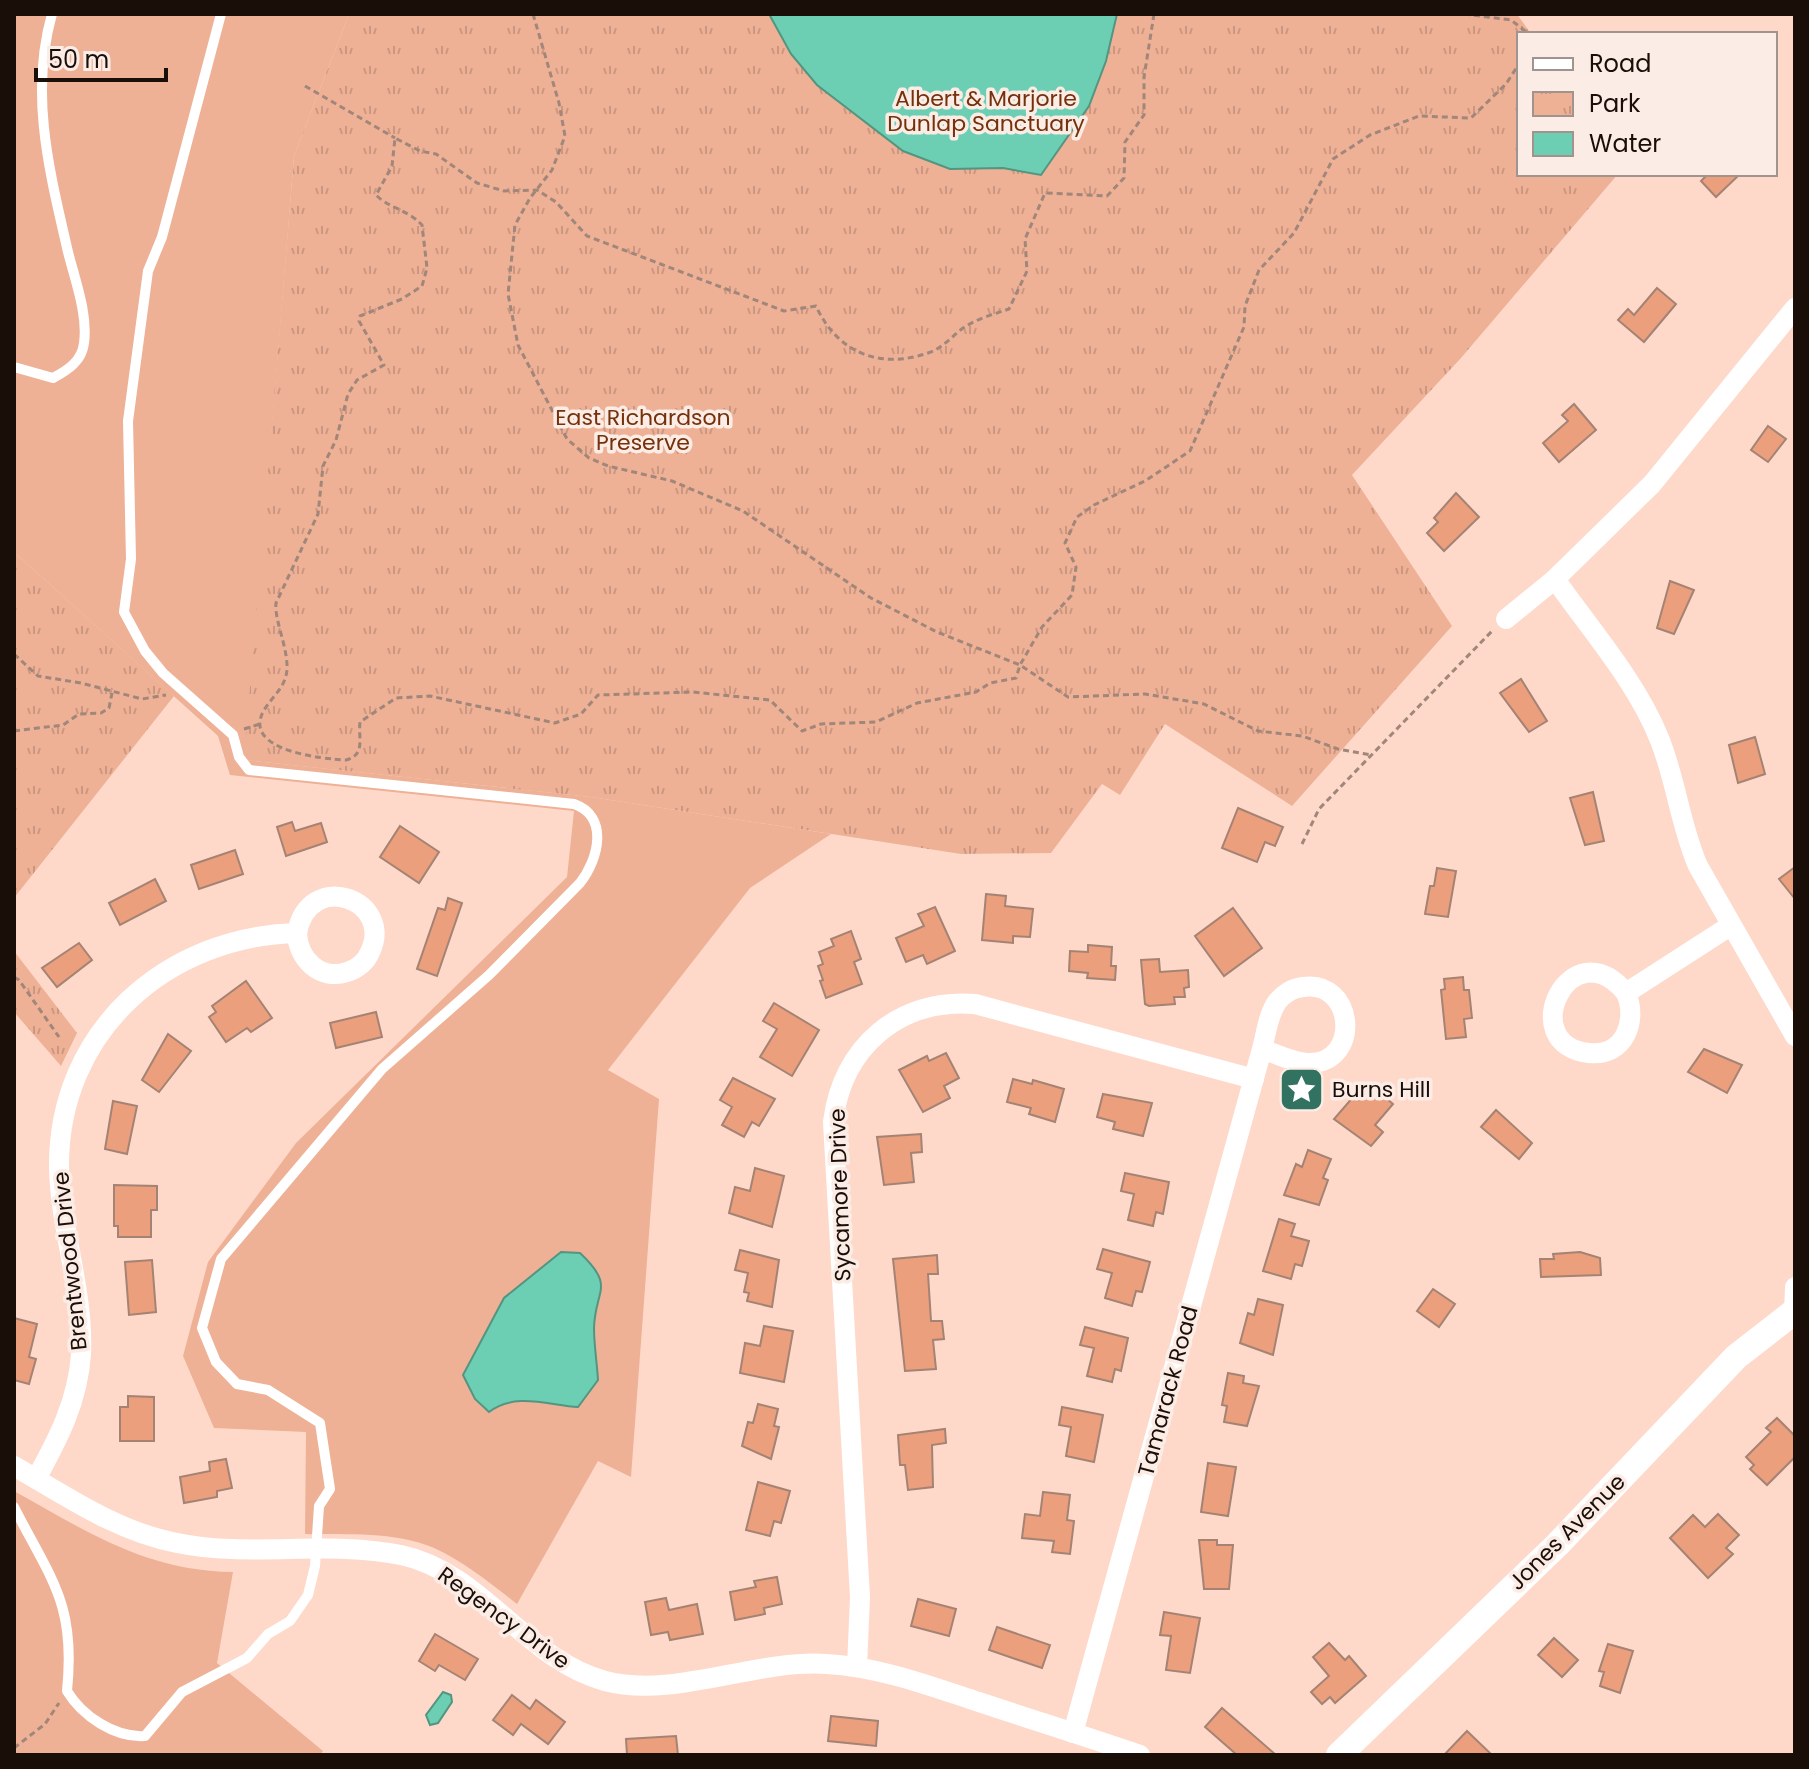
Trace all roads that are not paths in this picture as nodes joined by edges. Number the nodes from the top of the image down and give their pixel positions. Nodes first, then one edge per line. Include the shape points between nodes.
1 (52, 14) edge
2 (221, 14) edge
3 (1795, 308) edge
4 (14, 367) edge
5 (1555, 579) junction
6 (1506, 619) road end
7 (1730, 926) junction
8 (297, 933) dead end
9 (1626, 993) junction
10 (1795, 1036) edge
11 (1262, 1049) junction
12 (1254, 1079) junction
13 (1795, 1304) edge
14 (14, 1466) edge
15 (36, 1479) junction
16 (14, 1507) edge
17 (316, 1549) junction
18 (857, 1667) junction
19 (1073, 1733) junction
20 (1140, 1755) edge
21 (1339, 1755) edge

1 - 4 lane via 42,135 80,300 84,342 80,357 53,378
2 - 17 lane via 162,237 148,271 128,421 131,559 124,612 145,651 233,735 249,770 574,804 588,808 598,834 580,883 489,975 382,1069 221,1259 202,1328 216,1362 237,1384 268,1390 320,1423 330,1489 319,1506
3 - 5 street via 1652,484
5 - 6 street
5 - 7 street via 1648,712 1661,741 1686,838
7 - 9 street
7 - 10 street
8 - 15 street, Brentwood Drive via 228,941 177,962 117,1013 83,1066 66,1113 59,1164 80,1329 79,1371 65,1425
9 - 9 street via 1632,1020 1628,1033 1610,1049 1579,1052 1558,1035 1552,1010 1571,979 1595,973 1618,983
11 - 11 street, Tamarack Road via 1272,1012 1287,993 1318,987 1342,1007 1346,1030 1330,1057 1307,1063
11 - 12 street, Tamarack Road
12 - 18 street, Sycamore Drive via 958,1002 924,1007 892,1021 855,1057 840,1088 833,1122 860,1597
12 - 19 street, Tamarack Road
13 - 21 street, Jones Avenue
14 - 15 street, Regency Drive
15 - 17 street, Regency Drive via 119,1524 178,1543
16 - 17 lane via 61,1598 71,1654 67,1691 93,1719 135,1736 145,1736 182,1692 247,1658 268,1634 290,1621 308,1595
17 - 18 street, Regency Drive via 377,1551 427,1563 563,1662 618,1684 661,1684 797,1664
18 - 19 street, Regency Drive via 917,1681
19 - 20 street, Regency Drive

